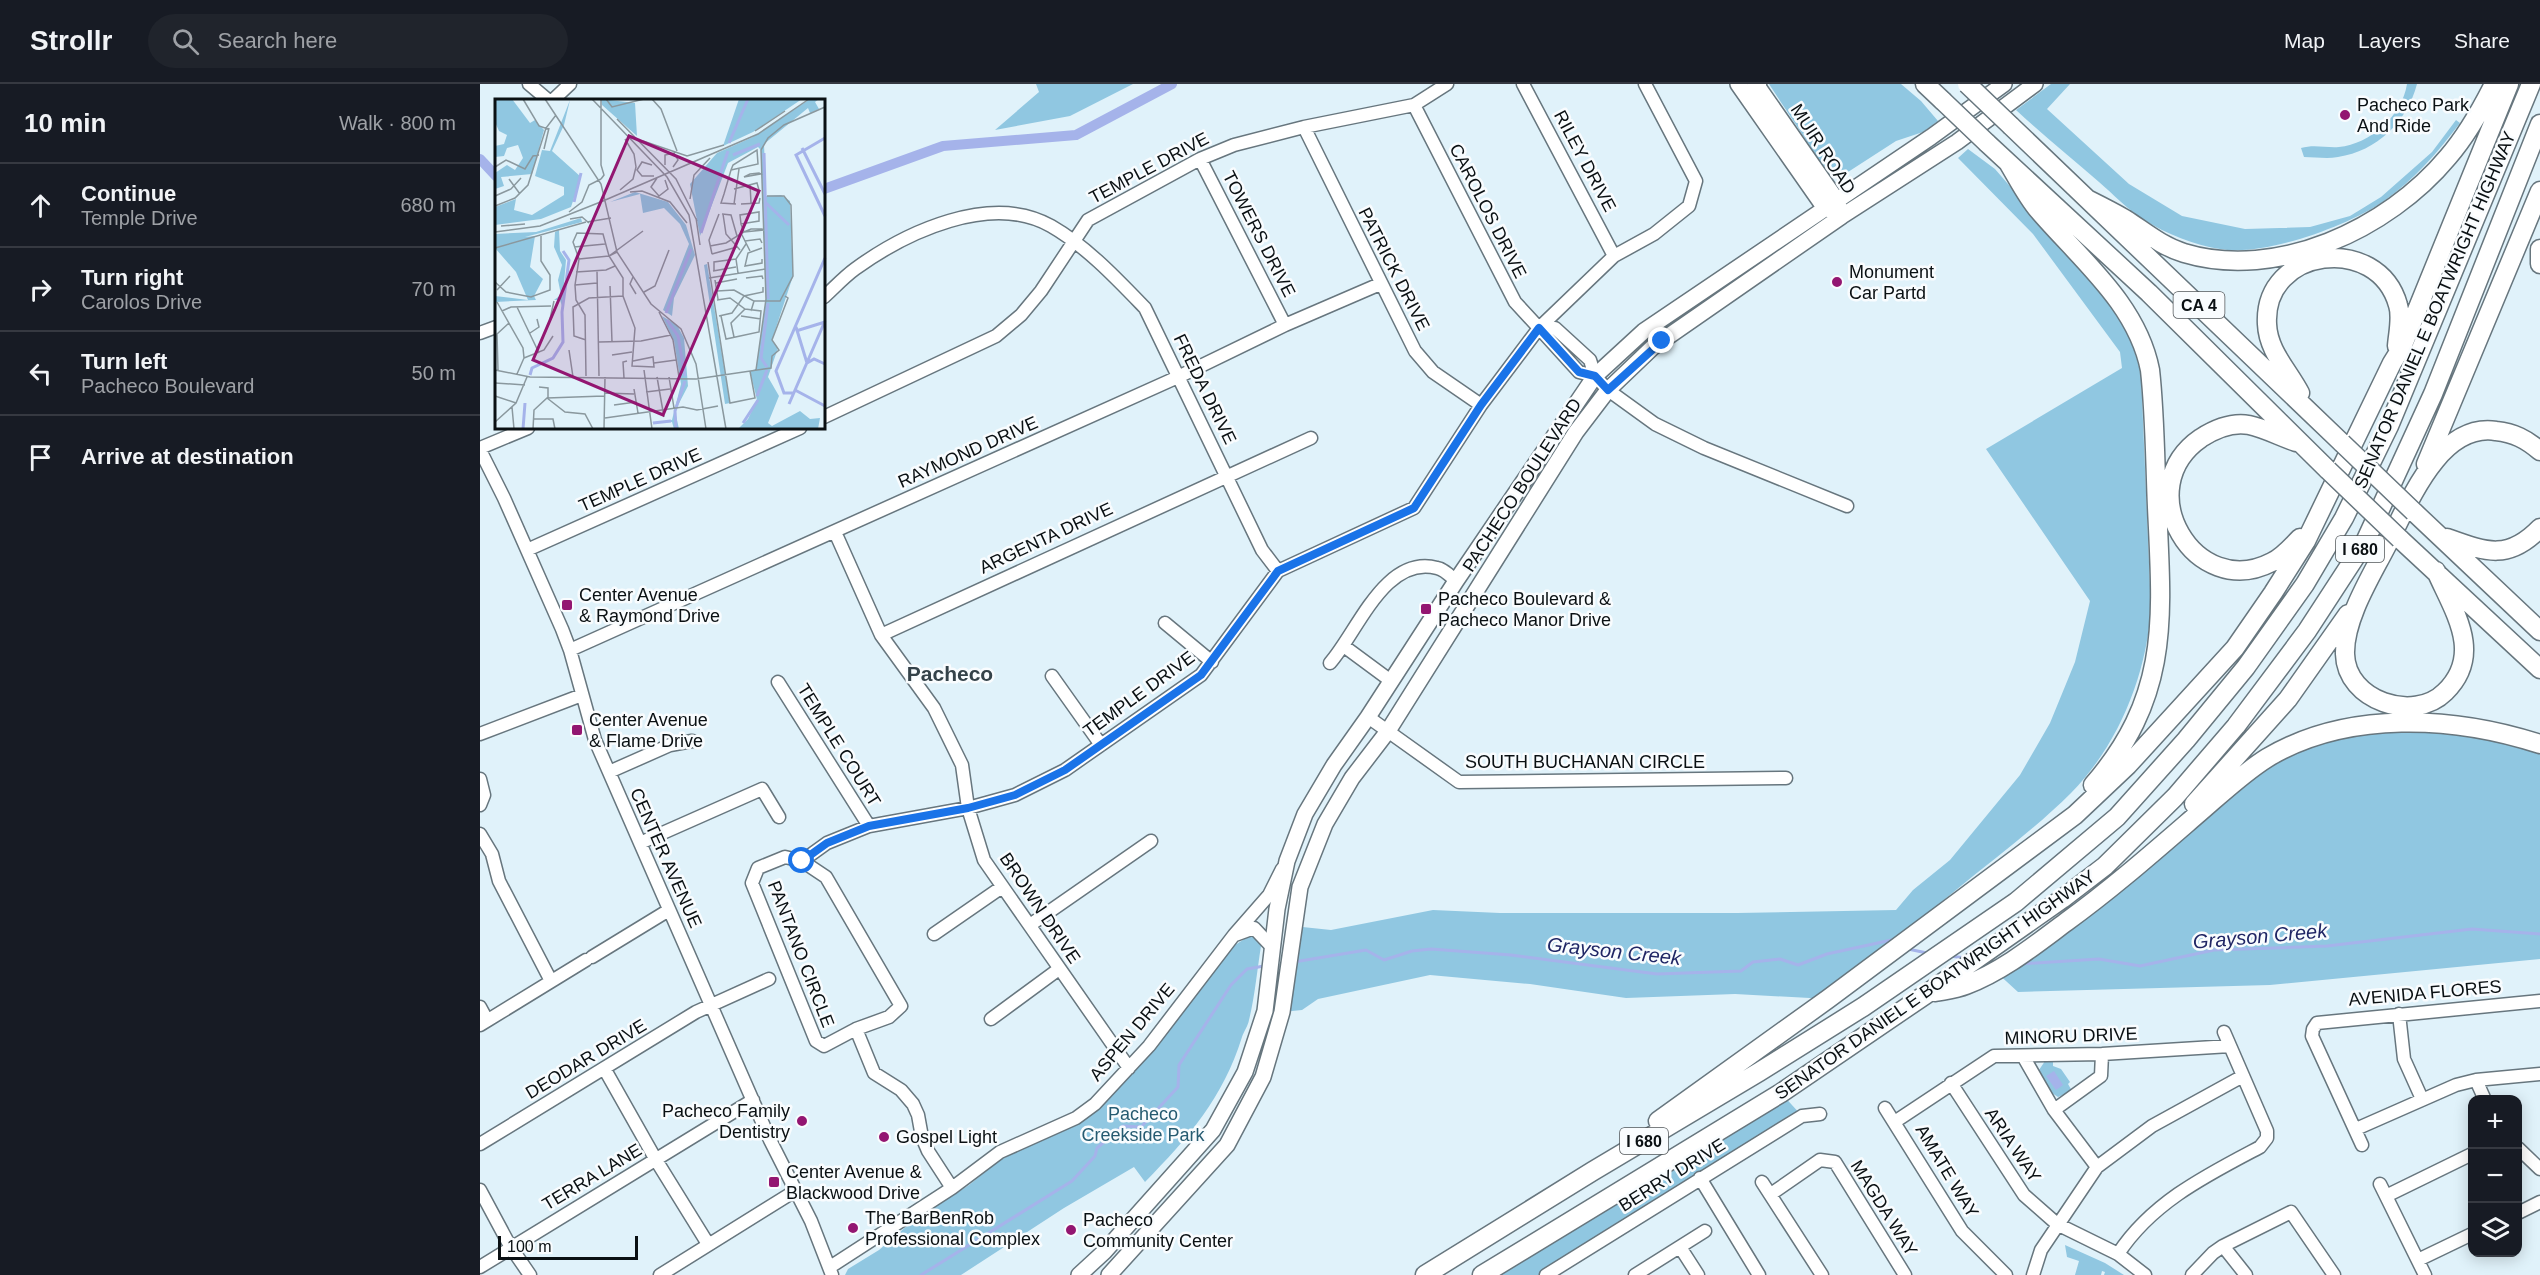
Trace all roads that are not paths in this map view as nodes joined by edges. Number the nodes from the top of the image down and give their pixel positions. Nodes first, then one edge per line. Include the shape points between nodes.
1 (529, 84) edge
2 (570, 84) edge
3 (1447, 84) edge
4 (1523, 84) edge
5 (1645, 84) edge
6 (1738, 84) edge
7 (1756, 84) edge
8 (1925, 84) edge
9 (1967, 84) edge
10 (2004, 84) edge
11 (2035, 84) edge
12 (2494, 84) edge
13 (2509, 84) edge
14 (2532, 84) edge
15 (547, 99) edge
16 (554, 99) edge
17 (1414, 105) junction
18 (2540, 124) edge
19 (1304, 127) junction
20 (1200, 159) junction
21 (2009, 164) junction
22 (2540, 191) edge
23 (2089, 200) junction
24 (1830, 203) junction
25 (1842, 216) junction
26 (1074, 243) junction
27 (2540, 249) edge
28 (1614, 256) junction
29 (2540, 264) edge
30 (1380, 284) junction
31 (825, 296) edge
32 (1285, 325) junction
33 (495, 327) edge
34 (1539, 328) junction
35 (480, 333) edge
36 (2392, 363) junction
37 (1595, 376) junction
38 (1178, 377) junction
39 (1608, 390) junction
40 (1481, 405) junction
41 (2309, 411) junction
42 (825, 417) edge
43 (526, 429) edge
44 (798, 429) edge
45 (1311, 438) dead end
46 (2301, 443) junction
47 (480, 449) edge
48 (2540, 451) edge
49 (1227, 475) junction
50 (2419, 483) junction
51 (1847, 506) dead end
52 (2317, 515) junction
53 (2540, 528) edge
54 (835, 532) junction
55 (2438, 535) junction
56 (528, 550) junction
57 (1278, 571) junction
58 (2436, 572) junction
59 (1456, 580) junction
60 (2361, 595) junction
61 (1165, 623) dead end
62 (2540, 631) edge
63 (881, 634) junction
64 (1345, 647) junction
65 (570, 650) junction
66 (1212, 663) junction
67 (1330, 663) dead end
68 (2540, 669) edge
69 (1052, 676) dead end
70 (1390, 681) junction
71 (778, 682) dead end
72 (582, 695) junction
73 (1368, 717) junction
74 (1388, 731) junction
75 (480, 734) edge
76 (692, 741) dead end
77 (2540, 744) edge
78 (1101, 745) junction
79 (609, 772) junction
80 (1786, 778) dead end
81 (480, 779) edge
82 (480, 805) edge
83 (968, 808) junction
84 (778, 818) dead end
85 (869, 826) junction
86 (480, 834) edge
87 (1151, 841) dead end
88 (640, 843) junction
89 (2029, 849) junction
90 (802, 861) junction
91 (1287, 861) junction
92 (1002, 887) junction
93 (2098, 899) junction
94 (669, 910) junction
95 (1030, 925) junction
96 (934, 934) dead end
97 (1234, 935) junction
98 (1273, 948) junction
99 (1059, 969) junction
100 (769, 979) dead end
101 (551, 981) junction
102 (1925, 995) junction
103 (2540, 1000) edge
104 (710, 1004) junction
105 (480, 1006) edge
106 (2398, 1014) junction
107 (991, 1019) dead end
108 (484, 1022) edge
109 (856, 1029) junction
110 (2224, 1032) dead end
111 (2230, 1046) junction
112 (2102, 1054) junction
113 (2023, 1056) junction
114 (604, 1068) junction
115 (1129, 1068) junction
116 (2540, 1074) edge
117 (2243, 1076) junction
118 (2476, 1080) junction
119 (1951, 1083) junction
120 (2483, 1095) edge
121 (2422, 1099) junction
122 (753, 1100) junction
123 (1885, 1108) dead end
124 (2054, 1110) junction
125 (1820, 1114) dead end
126 (1896, 1121) junction
127 (2356, 1129) junction
128 (480, 1144) edge
129 (2362, 1145) dead end
130 (2518, 1149) edge
131 (2468, 1156) edge
132 (656, 1160) junction
133 (2097, 1167) junction
134 (2540, 1169) edge
135 (1593, 1171) junction
136 (1700, 1178) junction
137 (1762, 1182) dead end
138 (952, 1188) junction
139 (480, 1190) edge
140 (795, 1191) junction
141 (1771, 1194) junction
142 (2540, 1202) edge
143 (2522, 1211) edge
144 (2057, 1224) junction
145 (1706, 1231) dead end
146 (2468, 1236) edge
147 (708, 1244) junction
148 (510, 1246) junction
149 (2223, 1246) junction
150 (1680, 1247) junction
151 (1104, 1252) junction
152 (2118, 1254) junction
153 (2418, 1260) junction
154 (480, 1267) edge
155 (831, 1271) edge
156 (1114, 1273) edge
157 (530, 1275) edge
158 (660, 1275) edge
159 (1079, 1275) edge
160 (1425, 1275) edge
161 (1482, 1275) edge
162 (1546, 1275) edge
163 (1635, 1275) edge
164 (1698, 1275) edge
165 (1759, 1275) edge
166 (1822, 1275) edge
167 (1905, 1275) edge
168 (2006, 1275) edge
169 (2033, 1275) edge
170 (2145, 1275) edge
171 (2192, 1275) edge
172 (2246, 1275) edge
173 (2334, 1275) edge
174 (2425, 1275) edge

1 - 15 street
2 - 16 street
3 - 17 street, TEMPLE DRIVE
4 - 28 street, RILEY DRIVE
5 - 28 street, TEMPLE DRIVE via 1696,181 1689,206 1654,234
6 - 24 main road, MUIR ROAD
7 - 24 main road, MUIR ROAD
8 - 21 highway, CA 4, bridge
9 - 23 highway, CA 4, bridge
10 - 24 main road, PACHECO BOULEVARD
11 - 25 main road, PACHECO BOULEVARD via 1957,142
12 - 23 highway via 2453,150 2416,189 2367,223 2288,254 2247,261 2182,252
13 - 36 highway via 2402,347
14 - 135 highway, SENATOR DANIEL E BOATWRIGHT HIGHWAY / I 680 via 2389,426 2344,518 2305,584 2246,667 2186,740 2117,817 2016,902 1863,1007
17 - 19 street, TEMPLE DRIVE
17 - 34 street, CAROLOS DRIVE via 1515,302
18 - 102 highway, SENATOR DANIEL E BOATWRIGHT HIGHWAY / I 680 via 2433,394 2365,542 2307,631 2175,797 2104,866
19 - 20 street, TEMPLE DRIVE via 1234,145
19 - 30 street, PATRICK DRIVE
20 - 26 street, TEMPLE DRIVE via 1088,220
20 - 32 street, TOWERS DRIVE
21 - 46 highway, CA 4 via 2149,293
21 - 89 highway via 2036,208 2124,307 2144,346 2152,389 2161,604 2153,673 2124,742 2082,798
22 - 50 highway
23 - 41 highway, CA 4
24 - 25 main road, MUIR ROAD
24 - 37 main road, PACHECO BOULEVARD via 1644,332
25 - 39 main road, PACHECO BOULEVARD via 1653,347
26 - 31 street, FREDA DRIVE via 1050,226 1018,214 986,212 940,224 892,246 854,270
26 - 38 street, FREDA DRIVE via 1145,308
26 - 42 street, TEMPLE DRIVE via 1021,315 996,336
27 - 29 highway
28 - 34 street, TEMPLE DRIVE
30 - 32 street, RAYMOND DRIVE
30 - 40 street, PATRICK DRIVE via 1415,351 1433,372
32 - 38 street, RAYMOND DRIVE
33 - 35 street
34 - 37 street, CAROLOS DRIVE via 1555,328 1590,360
34 - 40 street, TEMPLE DRIVE
36 - 41 highway via 2397,345 2398,306 2390,285 2378,273 2338,257 2317,258 2296,267 2273,293 2267,325 2272,349 2294,380
36 - 52 highway
37 - 39 street, CAROLOS DRIVE
37 - 59 main road, PACHECO BOULEVARD
38 - 49 street, FREDA DRIVE
38 - 54 street, RAYMOND DRIVE
39 - 51 street, CAROLOS DRIVE via 1665,429 1704,448
39 - 74 main road, PACHECO BOULEVARD via 1576,432
40 - 57 street, TEMPLE DRIVE via 1414,508
41 - 55 highway, CA 4, bridge
43 - 47 street
44 - 56 street, TEMPLE DRIVE
45 - 49 street, ARGENTA DRIVE
46 - 52 highway via 2248,425 2229,425 2211,431 2194,444 2171,480 2172,519 2186,544 2209,563 2252,569 2286,552
46 - 58 highway, CA 4, bridge
47 - 56 street, CENTER AVENUE
48 - 50 highway via 2527,439 2510,433 2488,429 2471,432 2452,443
49 - 57 street, FREDA DRIVE via 1262,550
49 - 63 street, ARGENTA DRIVE
50 - 60 highway
52 - 89 highway via 2306,540 2235,648 2128,765 2075,815
53 - 55 highway via 2529,539 2501,552 2485,552
54 - 63 street, BROWN DRIVE
54 - 65 street, RAYMOND DRIVE
55 - 62 highway, CA 4
56 - 65 street, CENTER AVENUE
57 - 66 street, TEMPLE DRIVE
58 - 60 highway via 2466,645 2455,682 2426,704 2409,707 2378,701 2362,690 2349,672 2345,655 2347,634
58 - 68 highway, CA 4
59 - 64 street via 1439,568 1420,565 1389,580 1365,610
59 - 70 main road, PACHECO BOULEVARD
60 - 93 highway via 2288,699 2208,789
61 - 66 street
63 - 83 street, BROWN DRIVE via 934,708 962,765
64 - 67 street
64 - 70 street
65 - 72 street, CENTER AVENUE
66 - 78 street, TEMPLE DRIVE via 1201,675
69 - 78 street
70 - 73 main road, PACHECO BOULEVARD
71 - 85 street, TEMPLE COURT
72 - 75 street
72 - 79 street, CENTER AVENUE
73 - 74 street, SOUTH BUCHANAN CIRCLE
73 - 91 main road, PACHECO BOULEVARD via 1305,814
74 - 80 street, SOUTH BUCHANAN CIRCLE via 1459,782
74 - 156 main road, PACHECO BOULEVARD via 1352,778 1325,824 1300,886 1281,1012 1263,1077 1227,1145
76 - 79 street via 670,745
77 - 93 highway via 2450,724 2363,724 2302,740 2240,778
78 - 83 street, TEMPLE DRIVE via 1065,770 1015,795
79 - 88 street, CENTER AVENUE
81 - 82 street via 484,795
83 - 85 street, TEMPLE DRIVE
83 - 92 street, BROWN DRIVE via 984,860
84 - 88 street via 762,789
85 - 90 street, TEMPLE DRIVE via 827,843
86 - 101 street via 492,854 498,881
87 - 95 street
88 - 94 street, CENTER AVENUE
89 - 135 highway
90 - 109 street, PANTANO CIRCLE via 826,877 901,1006 889,1017
90 - 109 street, PANTANO CIRCLE via 785,857 758,868 752,883 816,1041 824,1046
91 - 97 street, ASPEN DRIVE via 1269,895
91 - 98 main road, PACHECO BOULEVARD
92 - 95 street, BROWN DRIVE
92 - 96 street
93 - 102 highway via 2030,950 1995,970 1965,985
94 - 101 street
94 - 104 street, CENTER AVENUE
95 - 99 street, BROWN DRIVE
97 - 98 street via 1254,928
97 - 115 street, ASPEN DRIVE
98 - 151 main road, PACHECO BOULEVARD via 1264,1011 1245,1072 1213,1130
99 - 107 street
99 - 115 street, BROWN DRIVE
100 - 104 street, DEODAR DRIVE
101 - 108 street
102 - 161 highway, SENATOR DANIEL E BOATWRIGHT HIGHWAY / I 680 via 1781,1093
103 - 106 street, AVENIDA FLORES
104 - 114 street, DEODAR DRIVE
104 - 122 street, CENTER AVENUE
105 - 108 street
106 - 121 street via 2404,1059
106 - 127 street, AVENIDA FLORES via 2322,1021 2314,1026 2312,1036
109 - 138 street via 874,1073 901,1090 913,1104 925,1144
110 - 111 street
111 - 112 street, MINORU DRIVE
111 - 117 street
112 - 113 street, MINORU DRIVE
112 - 124 street via 2101,1076
113 - 119 street, MINORU DRIVE via 1994,1056
113 - 124 street
114 - 128 street, DEODAR DRIVE
114 - 132 street
115 - 138 street, ASPEN DRIVE via 1076,1118 1000,1152
116 - 118 street
117 - 133 street via 2152,1126
117 - 152 street via 2267,1131 2264,1143 2176,1194
118 - 120 street
118 - 121 street
119 - 126 street, MINORU DRIVE
119 - 144 street, ARIA WAY via 2024,1195
121 - 127 street
122 - 132 street, TERRA LANE
122 - 140 street, CENTER AVENUE
123 - 126 street, AMATE WAY
124 - 133 street
125 - 136 street, BERRY DRIVE via 1802,1116
126 - 168 street, AMATE WAY via 1962,1231
127 - 129 street
130 - 134 street
131 - 153 street via 2383,1190
132 - 147 street
132 - 148 street, TERRA LANE
133 - 144 street
135 - 160 highway, SENATOR DANIEL E BOATWRIGHT HIGHWAY / I 680
136 - 162 street, BERRY DRIVE
136 - 165 street
137 - 141 street
138 - 155 street, ASPEN DRIVE
139 - 148 street
140 - 147 street
140 - 155 street, CENTER AVENUE
141 - 166 street
141 - 167 street, MAGDA WAY via 1820,1160 1835,1162
142 - 143 street
144 - 152 street, ARIA WAY
144 - 169 street via 2041,1250
145 - 150 street
146 - 153 street
147 - 158 street
148 - 154 street, TERRA LANE
148 - 157 street
149 - 171 street
149 - 172 street
149 - 173 street via 2291,1212
150 - 163 street
150 - 164 street
151 - 156 street
151 - 159 main road, PACHECO BOULEVARD
152 - 170 street, ARIA WAY
153 - 174 street

